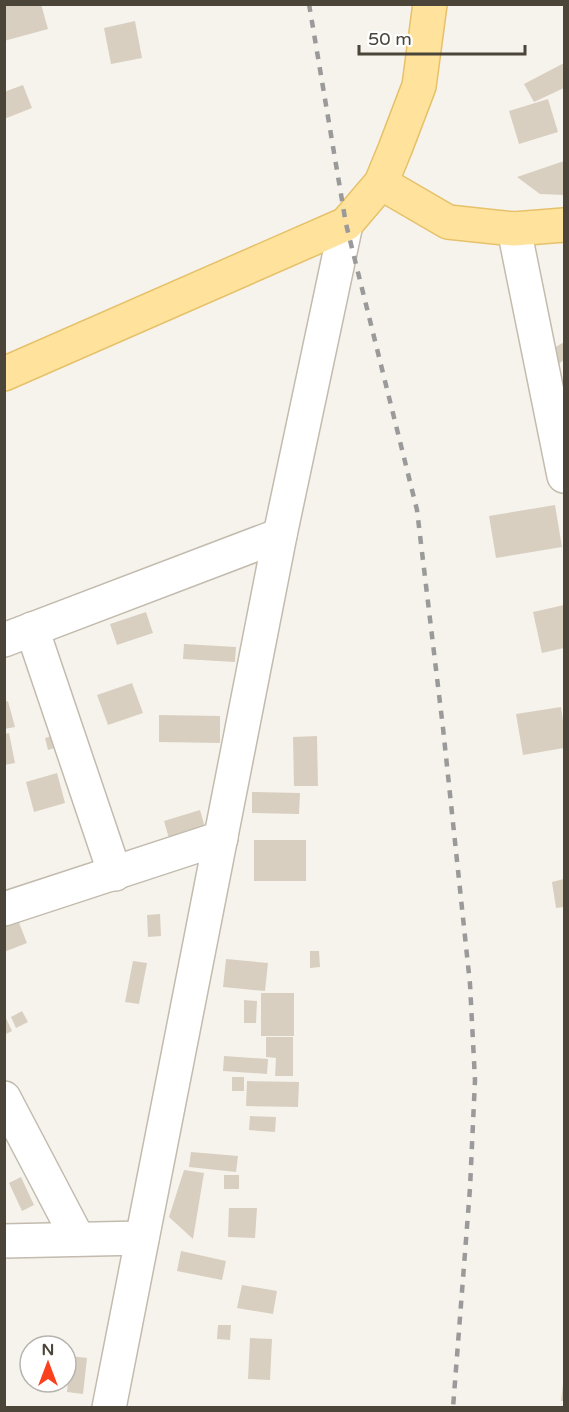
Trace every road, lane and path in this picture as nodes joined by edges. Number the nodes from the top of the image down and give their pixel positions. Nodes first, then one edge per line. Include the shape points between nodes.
1 (430, 4) edge
2 (381, 183) junction
3 (346, 224) junction
4 (564, 225) edge
5 (514, 229) junction
6 (4, 374) edge
7 (564, 476) edge
8 (280, 535) junction
9 (18, 635) edge
10 (221, 838) junction
11 (115, 874) junction
12 (4, 909) edge
13 (4, 1098) edge
14 (142, 1238) junction
15 (78, 1239) junction
16 (4, 1241) edge
17 (109, 1407) edge

1 - 2 main road via 419,86
2 - 3 main road
2 - 5 main road via 448,222
3 - 6 main road
3 - 8 street
4 - 5 main road
5 - 7 street
8 - 9 street
8 - 10 street
9 - 11 street
10 - 11 street
10 - 14 street
11 - 12 street
13 - 15 street
14 - 15 street
14 - 17 street
15 - 16 street

